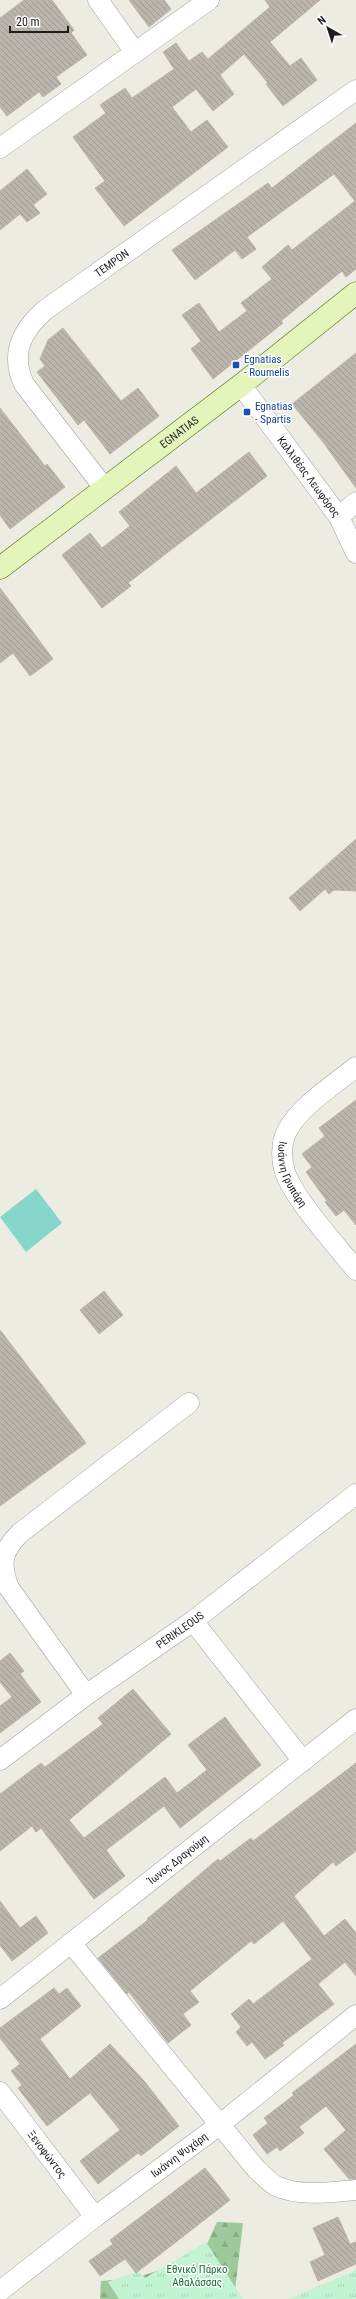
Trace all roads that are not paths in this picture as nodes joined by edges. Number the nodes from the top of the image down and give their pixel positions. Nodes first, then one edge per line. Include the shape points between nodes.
1 (98, 0) edge
2 (209, 0) edge
3 (134, 51) junction
4 (356, 90) edge
5 (0, 148) edge
6 (356, 293) edge
7 (241, 385) junction
8 (105, 488) junction
9 (356, 502) edge
10 (339, 517) junction
11 (356, 553) edge
12 (0, 568) edge
13 (356, 1067) edge
14 (356, 1270) edge
15 (189, 1403) dead end
16 (356, 1494) edge
17 (193, 1621) junction
18 (86, 1694) junction
19 (356, 1719) edge
20 (0, 1760) edge
21 (303, 1761) junction
22 (70, 1943) junction
23 (0, 1999) edge
24 (356, 2015) edge
25 (0, 2092) edge
26 (218, 2126) junction
27 (356, 2190) edge
28 (95, 2217) junction
29 (0, 2291) edge

1 - 3 street
2 - 3 street
3 - 5 street
4 - 8 street, TEMPON via 45,310 27,329 20,344 18,357 18,371 24,384
6 - 7 street, EGNATIAS
7 - 8 street, EGNATIAS
7 - 10 street, Καλλιθέας Λεωφόρος
8 - 12 street, EGNATIAS
9 - 10 street
10 - 11 street, Καλλιθέας Λεωφόρος
13 - 14 street, Ιωάννη Γρυπάρη via 301,1113 287,1131 282,1152 285,1172 296,1193
15 - 18 street via 20,1533 4,1552 2,1574 9,1588
16 - 17 street, PERIKLEOUS
17 - 18 street, PERIKLEOUS
17 - 21 street
18 - 20 street, PERIKLEOUS
19 - 21 street, Ίωνος Δραγούμη
21 - 22 street, Ίωνος Δραγούμη
22 - 23 street, Ίωνος Δραγούμη
22 - 26 street
24 - 26 street, Ιωάννη Ψυχάρη
25 - 28 street, Ξενοφώντος
26 - 27 street via 257,2170 276,2186 296,2191 324,2193
26 - 28 street, Ιωάννη Ψυχάρη
28 - 29 street, Ιωάννη Ψυχάρη

